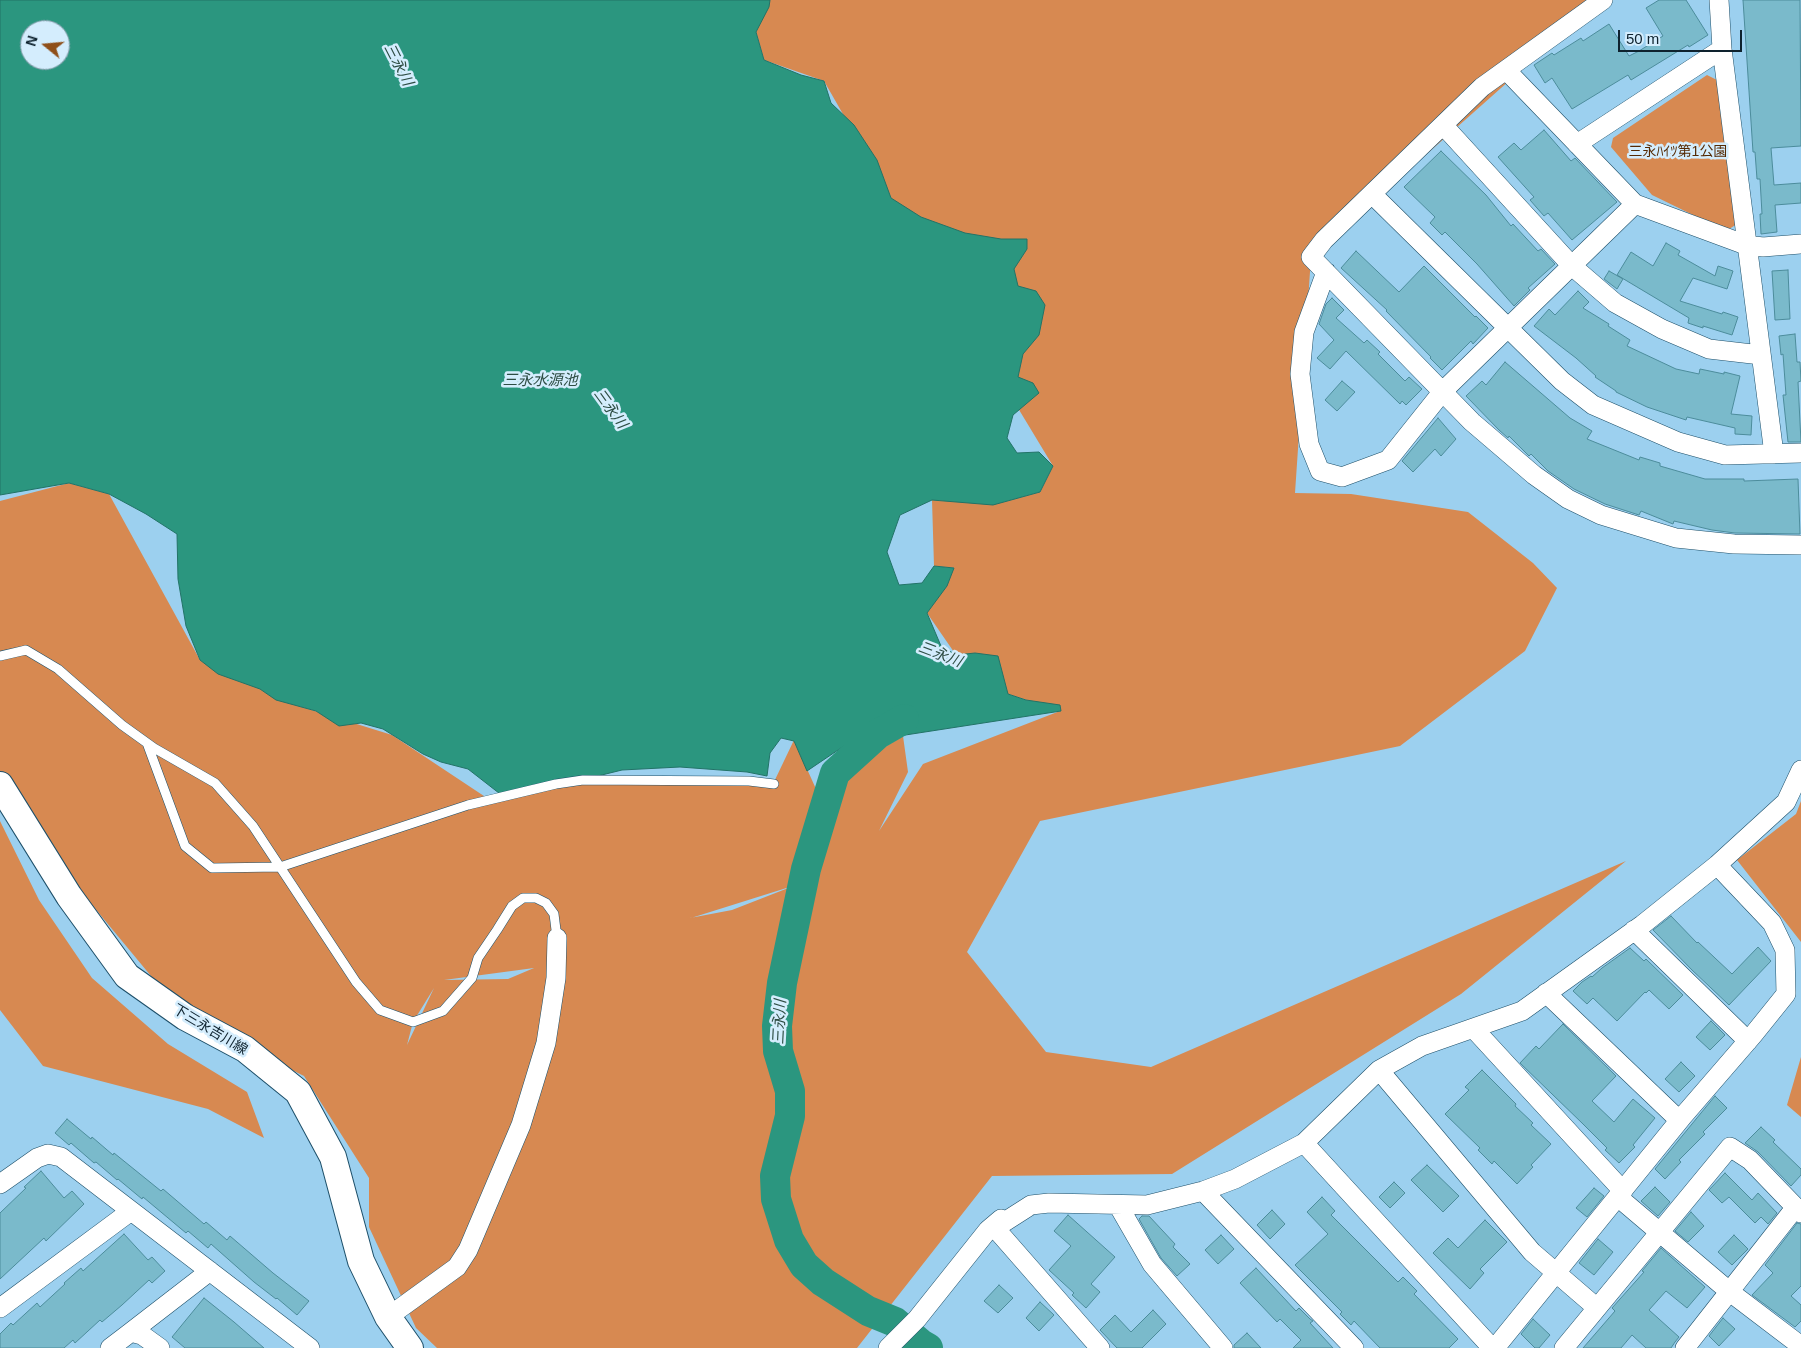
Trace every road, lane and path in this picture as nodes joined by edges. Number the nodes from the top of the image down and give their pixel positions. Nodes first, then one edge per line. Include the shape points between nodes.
1 (1603, 0) edge
2 (1719, 0) edge
3 (1722, 49) junction
4 (1506, 70) junction
5 (1443, 125) junction
6 (1577, 144) junction
7 (1372, 194) junction
8 (1636, 204) junction
9 (1801, 244) edge
10 (1746, 245) junction
11 (1572, 266) junction
12 (1326, 272) junction
13 (1507, 328) junction
14 (1761, 355) junction
15 (1443, 391) junction
16 (1801, 453) edge
17 (1774, 454) junction
18 (1801, 545) edge
19 (0, 656) edge
20 (147, 743) junction
21 (1801, 770) edge
22 (774, 784) dead end
23 (0, 785) edge
24 (1717, 864) junction
25 (280, 867) junction
26 (1634, 930) junction
27 (557, 938) joint
28 (1546, 993) junction
29 (1474, 1029) junction
30 (1748, 1041) junction
31 (1379, 1070) junction
32 (1679, 1120) junction
33 (1304, 1143) junction
34 (0, 1184) edge
35 (1203, 1191) junction
36 (1620, 1194) junction
37 (1118, 1205) junction
38 (1798, 1210) edge
39 (131, 1211) junction
40 (995, 1228) junction
41 (1660, 1232) junction
42 (210, 1271) junction
43 (1556, 1273) junction
44 (1730, 1292) junction
45 (0, 1308) edge
46 (1597, 1308) junction
47 (388, 1317) junction
48 (131, 1332) junction
49 (1801, 1346) edge
50 (110, 1348) edge
51 (160, 1348) edge
52 (310, 1348) edge
53 (410, 1348) edge
54 (888, 1348) edge
55 (1100, 1348) edge
56 (1223, 1348) edge
57 (1354, 1348) edge
58 (1493, 1348) edge
59 (1564, 1348) edge
60 (1685, 1348) edge

1 - 4 street
2 - 3 street
3 - 6 street
3 - 10 street
4 - 5 street via 1482,87
4 - 6 street
5 - 7 street
5 - 11 street
6 - 8 street
7 - 12 street via 1311,257
7 - 13 street
8 - 10 street
8 - 11 street
9 - 10 street
10 - 14 street
11 - 13 street
11 - 14 street via 1615,303 1662,330 1709,349
12 - 15 street
12 - 15 street via 1304,332 1300,374 1309,444 1320,470 1342,477 1388,460
13 - 15 street
13 - 17 street via 1562,381 1593,405 1678,442 1725,455
14 - 17 street
15 - 18 street via 1472,422 1534,475 1601,515 1676,538 1734,544
16 - 17 street
19 - 20 lane via 26,650 58,669
20 - 25 lane via 215,783 253,826
20 - 25 lane via 185,846 212,868
21 - 24 street via 1786,802
22 - 25 lane via 592,780 556,784 468,806
23 - 47 main road, 下三永吉川線 via 69,896 127,976 185,1017 245,1049 298,1092 333,1157 360,1261
24 - 26 street
24 - 30 street via 1772,923 1785,950 1786,994
25 - 27 lane via 362,989 380,1010 413,1022 443,1011 472,978 478,958 512,906 523,898 536,898 546,903 554,914
26 - 28 street
26 - 30 street
27 - 47 street via 556,978 546,1043 521,1125 468,1250 457,1267
28 - 29 street via 1522,1011
28 - 32 street
29 - 31 street via 1422,1046
29 - 36 street
30 - 32 street
31 - 33 street
31 - 43 street via 1532,1252
32 - 36 street
33 - 35 street
33 - 58 street
34 - 39 street via 48,1154 60,1157
35 - 37 street via 1147,1205
35 - 57 street
36 - 41 street
36 - 43 street
37 - 40 street via 1049,1203 1031,1206
37 - 56 street via 1152,1264
38 - 41 street via 1750,1160 1730,1147
38 - 44 street
39 - 42 street
39 - 45 street
40 - 54 street via 1001,1219 988,1230 917,1319
40 - 55 street
41 - 44 street
41 - 46 street
42 - 48 street
42 - 52 street
43 - 46 street
43 - 58 street
44 - 49 street
44 - 60 street
46 - 59 street
47 - 53 main road, 下三永吉川線
48 - 50 street
48 - 51 street via 142,1335

